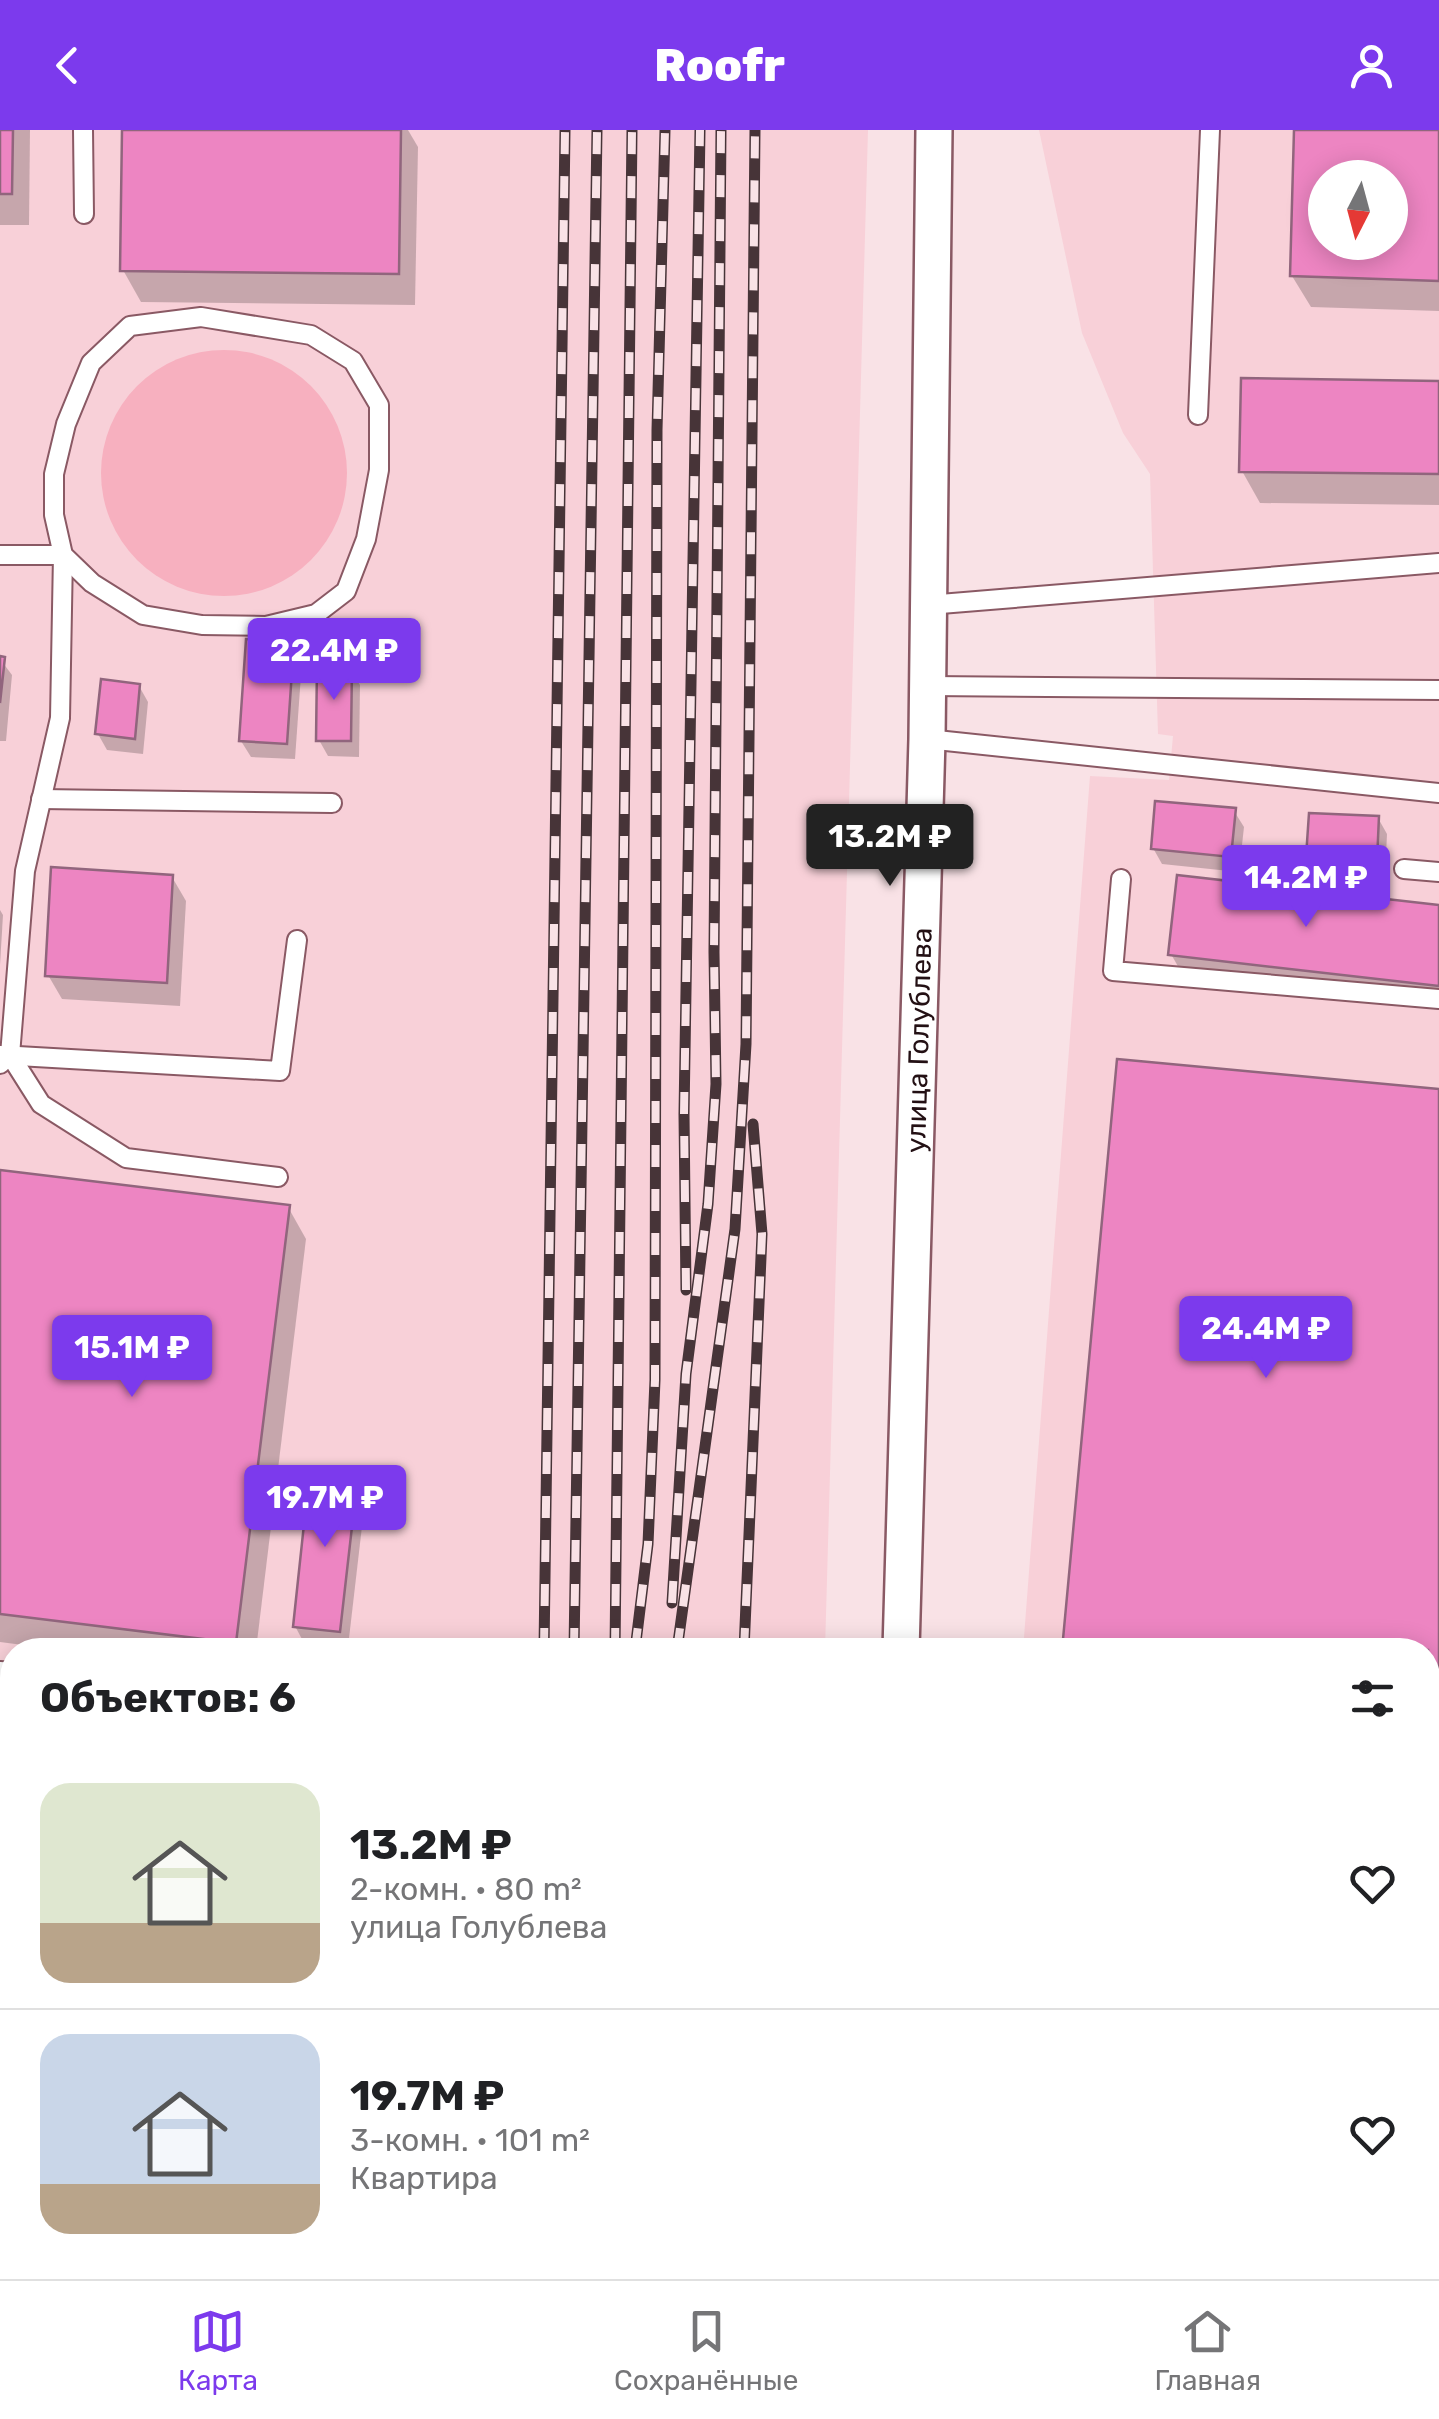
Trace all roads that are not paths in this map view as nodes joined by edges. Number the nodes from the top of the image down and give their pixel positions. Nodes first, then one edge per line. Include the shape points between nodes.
1 (84, 130) edge
2 (934, 130) edge
3 (1210, 130) edge
4 (84, 214) dead end
5 (1198, 416) dead end
6 (63, 554) junction
7 (0, 555) edge
8 (1439, 563) edge
9 (928, 604) junction
10 (928, 686) junction
11 (1439, 690) edge
12 (927, 739) junction
13 (1439, 793) edge
14 (42, 799) junction
15 (332, 803) dead end
16 (1404, 868) dead end
17 (1439, 872) edge
18 (1121, 879) dead end
19 (297, 940) dead end
20 (1439, 998) edge
21 (3, 1058) edge
22 (278, 1177) dead end
23 (901, 1638) edge

1 - 4 lane
2 - 9 street, улица Голублева
3 - 5 lane
6 - 6 lane via 92,583 143,615 202,626 266,626 316,614 346,590 366,539 379,470 379,405 353,361 311,336 201,317 130,326 92,363 66,424 54,474
6 - 7 lane
6 - 14 lane via 60,718
8 - 9 lane
9 - 10 street, улица Голублева
10 - 11 lane
10 - 12 street, улица Голублева
12 - 13 lane
12 - 23 street, улица Голублева
14 - 15 lane
14 - 21 lane via 25,872
16 - 17 lane
18 - 20 lane via 1114,970
19 - 21 lane via 280,1070
21 - 22 lane via 41,1104 126,1158

